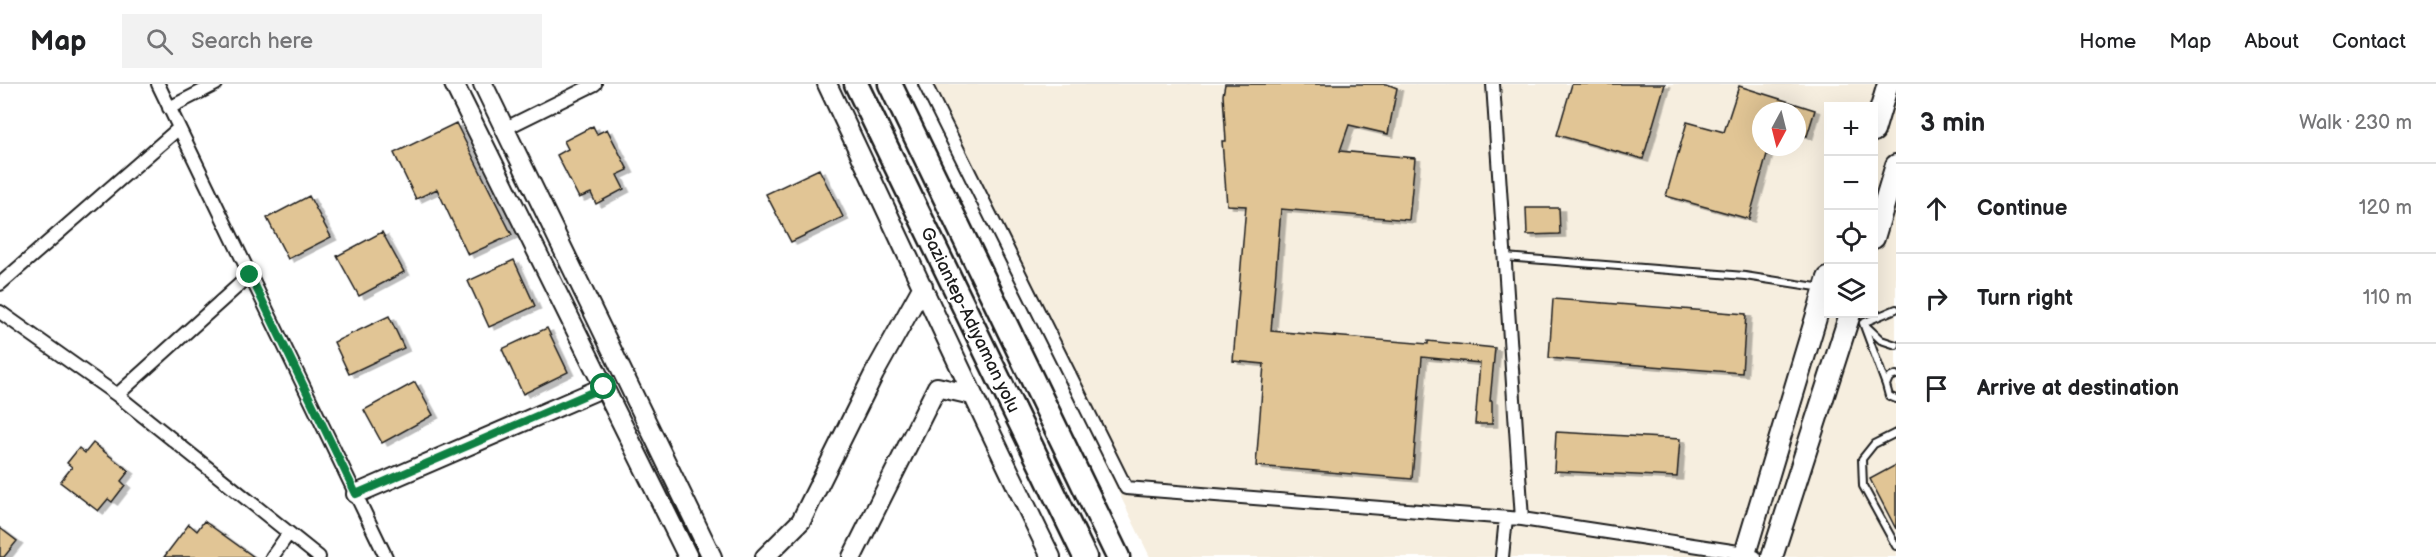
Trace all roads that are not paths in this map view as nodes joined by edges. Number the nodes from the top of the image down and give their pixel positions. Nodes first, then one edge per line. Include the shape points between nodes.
1 (158, 84) edge
2 (216, 84) edge
3 (454, 84) edge
4 (483, 84) edge
5 (595, 84) edge
6 (827, 84) edge
7 (856, 84) edge
8 (890, 84) edge
9 (925, 84) edge
10 (1493, 84) edge
11 (1888, 84) edge
12 (169, 108) junction
13 (1878, 118) edge
14 (179, 128) junction
15 (504, 129) junction
16 (1896, 165) edge
17 (1878, 225) edge
18 (1505, 257) junction
19 (250, 275) junction
20 (1824, 283) edge
21 (0, 284) edge
22 (923, 286) junction
23 (1824, 293) edge
24 (1896, 309) edge
25 (0, 312) edge
26 (1854, 319) edge
27 (1896, 345) edge
28 (1896, 375) edge
29 (1886, 385) junction
30 (604, 387) junction
31 (117, 395) junction
32 (972, 395) junction
33 (1895, 400) edge
34 (1896, 433) edge
35 (356, 494) junction
36 (1506, 518) junction
37 (1522, 519) junction
38 (289, 533) junction
39 (1896, 546) edge
40 (1748, 556) edge
41 (272, 557) edge
42 (319, 557) edge
43 (386, 557) edge
44 (688, 557) edge
45 (712, 557) edge
46 (765, 557) edge
47 (852, 557) edge
48 (1051, 557) edge
49 (1084, 557) edge
50 (1118, 557) edge
51 (1503, 557) edge
52 (1772, 557) edge

1 - 12 street
2 - 12 street
3 - 30 street
4 - 15 street
5 - 15 street
6 - 22 street
7 - 49 highway, Gaziantep-Adıyaman yolu
8 - 50 highway, Gaziantep-Adıyaman yolu
9 - 36 street via 1126,488
10 - 18 street
11 - 13 main road
12 - 14 street
14 - 19 street
14 - 21 street
15 - 45 street
16 - 17 main road
18 - 20 lane
18 - 37 street
19 - 31 street
19 - 35 street
22 - 32 street
22 - 46 street via 801,521
23 - 40 main road
24 - 26 lane
25 - 31 street
26 - 27 lane via 1881,340
26 - 29 lane
26 - 52 main road
28 - 29 lane
29 - 33 lane
30 - 35 street
30 - 44 street
31 - 38 street
32 - 47 street via 937,387
32 - 48 street
34 - 39 lane via 1874,444 1862,459 1863,486
35 - 43 street
36 - 37 street
36 - 51 street
37 - 40 street
38 - 41 street
38 - 42 street

